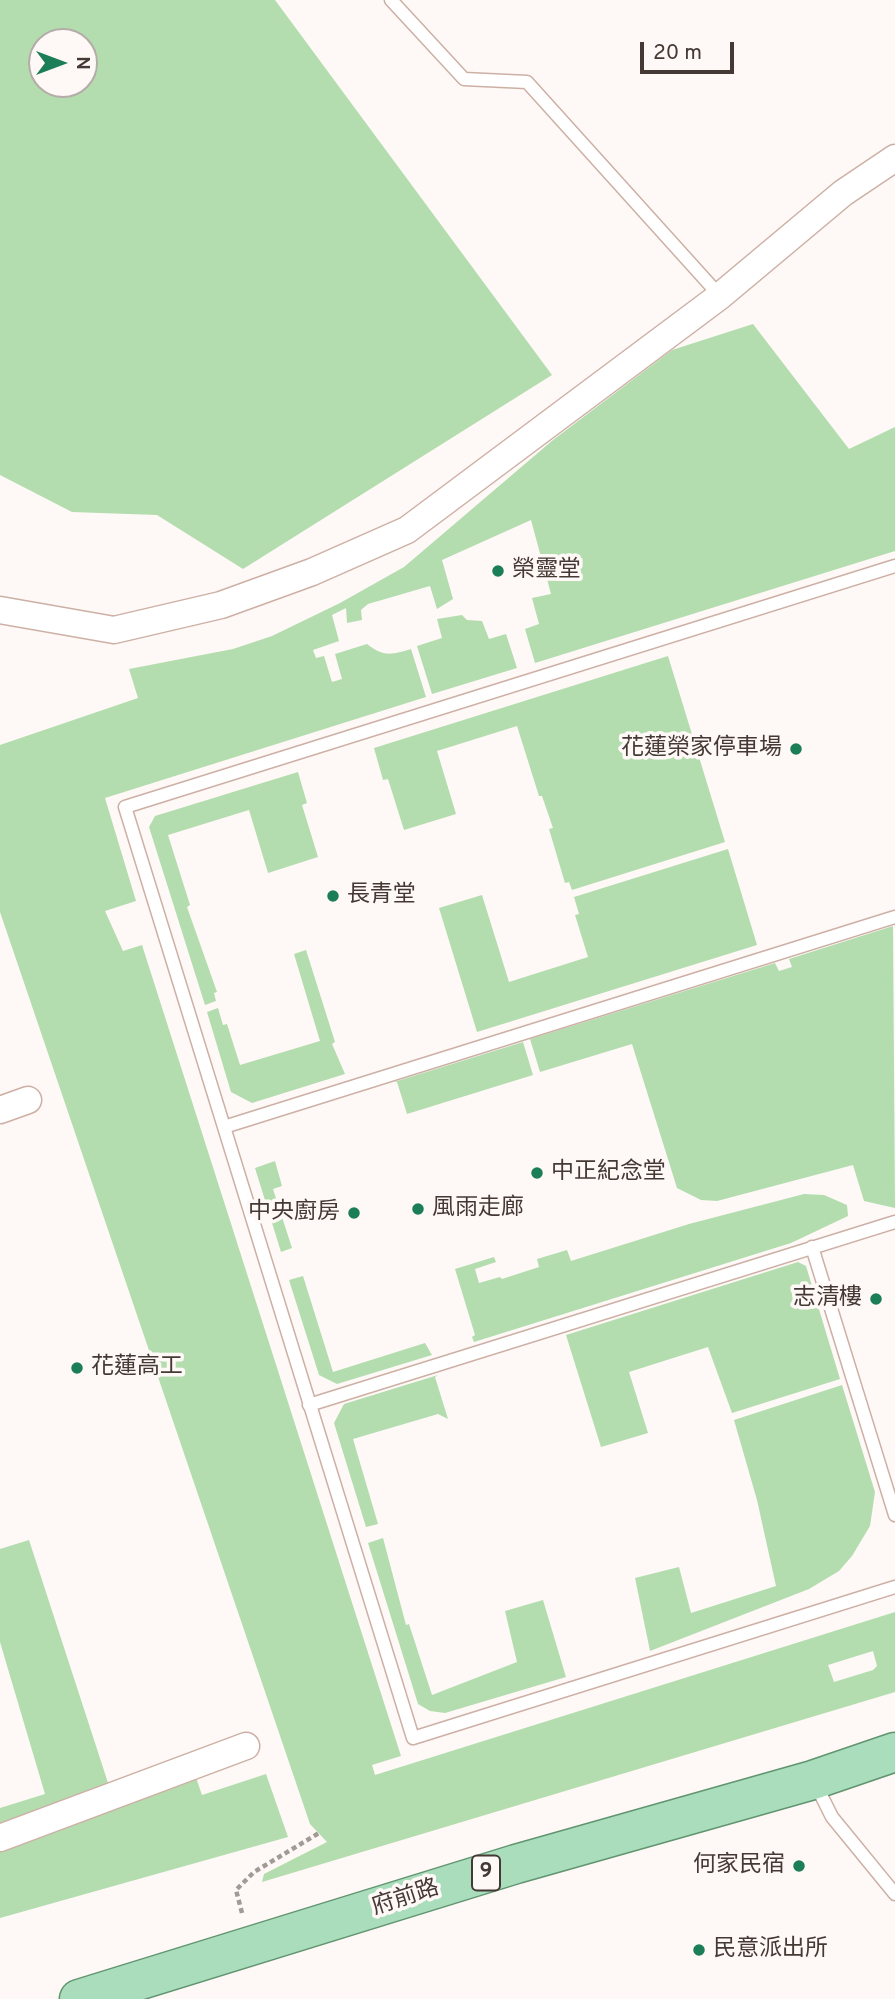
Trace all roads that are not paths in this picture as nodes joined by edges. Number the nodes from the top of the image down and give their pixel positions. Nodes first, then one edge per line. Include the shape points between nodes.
1 (391, 0) edge
2 (895, 158) edge
3 (720, 296) junction
4 (895, 566) edge
5 (0, 610) edge
6 (895, 917) edge
7 (28, 1100) dead end
8 (0, 1110) edge
9 (224, 1127) junction
10 (895, 1222) edge
11 (812, 1248) junction
12 (309, 1405) junction
13 (895, 1515) edge
14 (895, 1587) edge
15 (246, 1746) dead end
16 (895, 1752) edge
17 (813, 1780) junction
18 (0, 1838) edge
19 (895, 1894) edge
20 (79, 1999) edge

1 - 3 lane via 464,79 527,82
2 - 3 street via 843,193
3 - 5 street via 407,530 312,572 222,605 114,630
4 - 9 lane via 125,807
6 - 9 lane
7 - 8 street
9 - 12 lane
10 - 11 lane
11 - 12 lane
11 - 13 lane
12 - 14 lane via 413,1738
15 - 18 street
16 - 17 main road, 府前路 / 9
17 - 19 lane via 832,1817
17 - 20 main road, 府前路 / 9 via 516,1864

